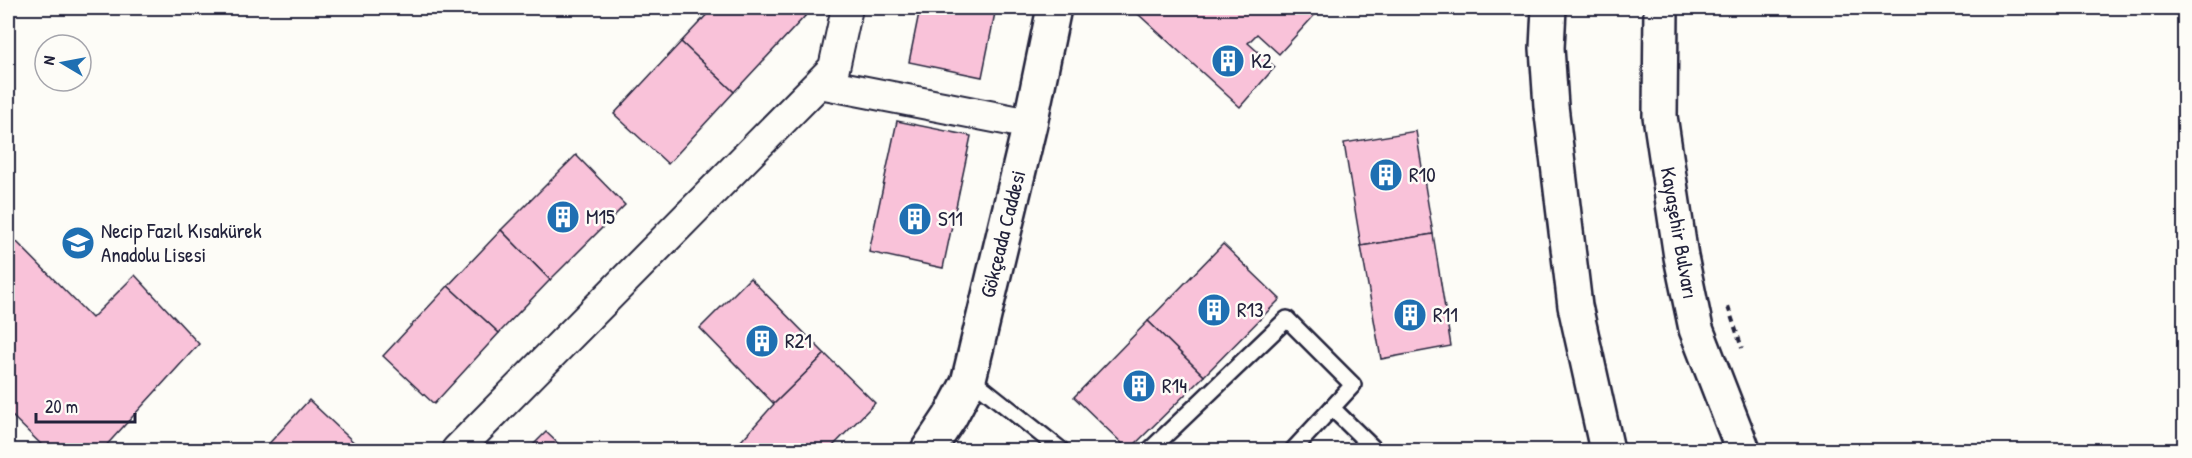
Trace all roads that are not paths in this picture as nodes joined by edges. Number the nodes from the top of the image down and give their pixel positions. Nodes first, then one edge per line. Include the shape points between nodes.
1 (847, 8) edge
2 (1054, 8) edge
3 (1534, 8) edge
4 (1549, 8) edge
5 (1661, 8) edge
6 (1548, 48) junction
7 (820, 83) junction
8 (1030, 124) junction
9 (969, 377) junction
10 (1598, 403) junction
11 (1332, 408) junction
12 (458, 450) edge
13 (928, 450) edge
14 (1061, 450) edge
15 (1150, 450) edge
16 (1293, 450) edge
17 (1376, 450) edge
18 (1596, 450) edge
19 (1607, 450) edge
20 (1743, 450) edge

1 - 7 street via 834,68
2 - 8 main road, Gökçeada Caddesi
3 - 6 main road
4 - 6 main road
5 - 20 main road, Kayaşehir Bulvarı via 1660,116 1681,257 1696,329
6 - 10 main road via 1551,106 1575,306
7 - 8 street
7 - 12 street
8 - 9 main road, Gökçeada Caddesi
9 - 13 main road, Gökçeada Caddesi via 950,417
9 - 14 lane
10 - 18 main road
10 - 19 main road
11 - 15 lane via 1353,385 1287,319
11 - 16 lane
11 - 17 lane

